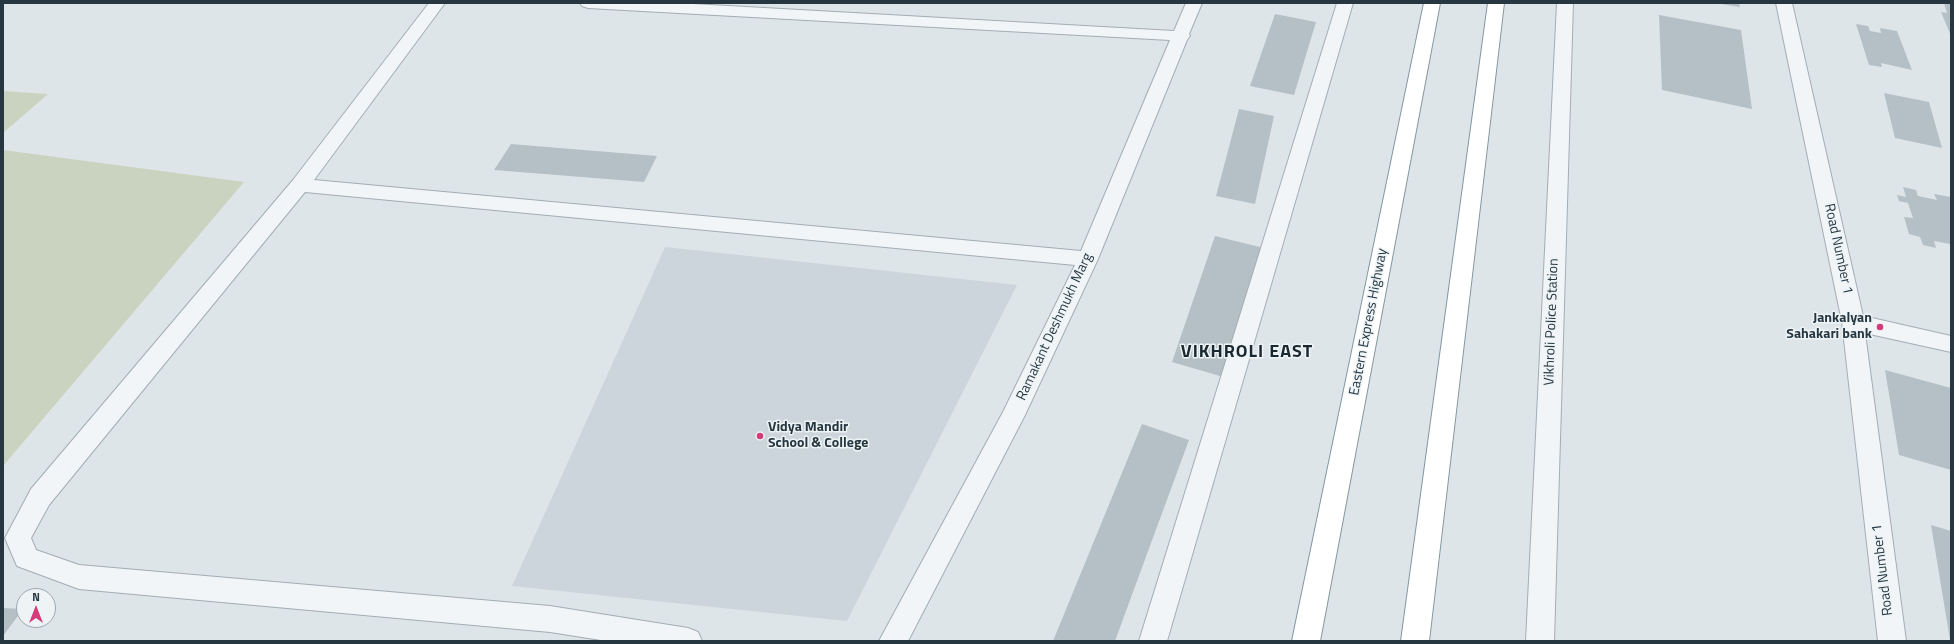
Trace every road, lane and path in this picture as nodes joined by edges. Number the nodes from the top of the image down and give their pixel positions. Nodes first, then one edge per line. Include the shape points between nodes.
1 (437, 3) edge
2 (588, 3) edge
3 (1194, 3) edge
4 (1345, 3) edge
5 (1432, 3) edge
6 (1496, 3) edge
7 (1565, 3) edge
8 (1784, 3) edge
9 (1182, 36) junction
10 (300, 185) junction
11 (1088, 258) junction
12 (1853, 322) junction
13 (1951, 344) edge
14 (688, 641) edge
15 (893, 641) edge
16 (1153, 641) edge
17 (1306, 641) edge
18 (1415, 641) edge
19 (1540, 641) edge
20 (1892, 641) edge

1 - 10 street
2 - 9 street
3 - 9 street, Ramakant Deshmukh Marg
4 - 16 street
5 - 17 highway, Eastern Express Highway
6 - 18 highway
7 - 19 street, Vikhroli Police Station
8 - 12 street, Road Number 1
9 - 11 street, Ramakant Deshmukh Marg
10 - 11 street
10 - 14 street via 40,497 18,538 26,558 79,577 550,619
11 - 15 street, Ramakant Deshmukh Marg via 1013,415
12 - 13 street
12 - 20 street, Road Number 1

